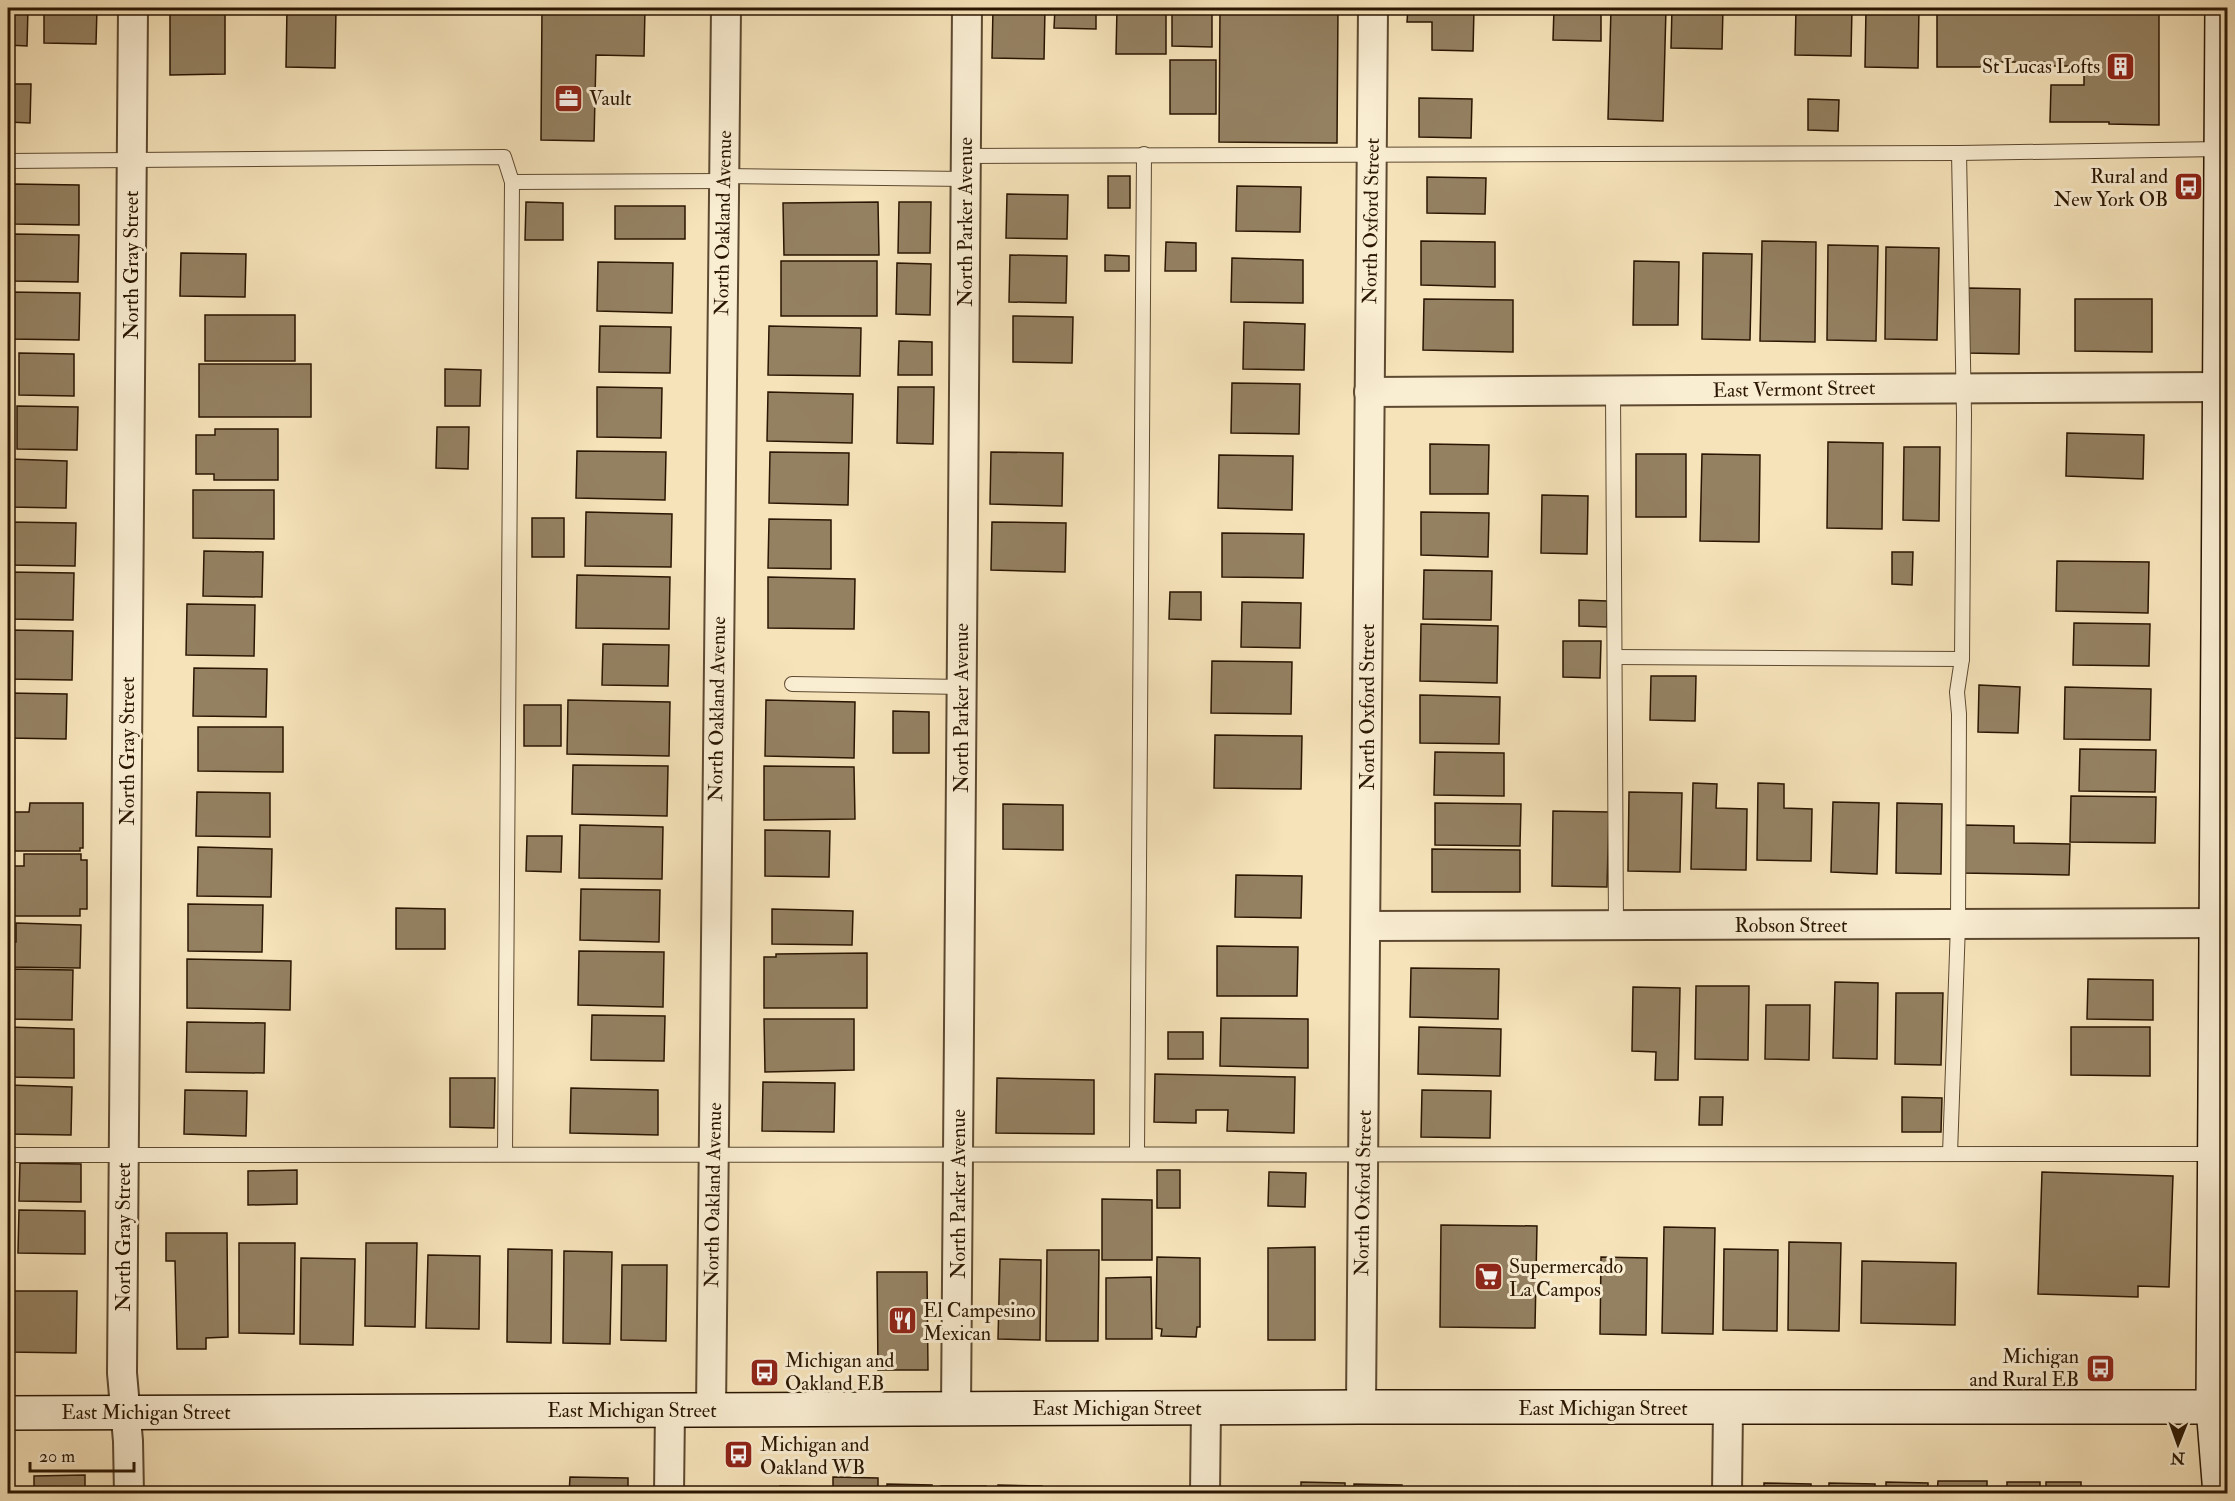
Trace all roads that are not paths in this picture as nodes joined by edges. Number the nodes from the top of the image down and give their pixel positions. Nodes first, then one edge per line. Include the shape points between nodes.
1 (133, 8) edge
2 (726, 8) edge
3 (967, 8) edge
4 (1373, 8) edge
5 (2222, 8) edge
6 (2221, 149) junction
7 (1144, 153) junction
8 (1959, 153) junction
9 (1372, 155) junction
10 (8, 161) edge
11 (132, 161) junction
12 (965, 167) junction
13 (724, 178) junction
14 (512, 182) junction
15 (1964, 387) junction
16 (2219, 387) junction
17 (1613, 391) junction
18 (1369, 393) junction
19 (2223, 508) edge
20 (1615, 657) junction
21 (1962, 659) junction
22 (792, 684) dead end
23 (962, 687) junction
24 (2216, 923) junction
25 (1958, 924) junction
26 (1617, 925) junction
27 (1366, 926) junction
28 (2219, 1143) edge
29 (1137, 1153) junction
30 (124, 1154) junction
31 (505, 1154) junction
32 (958, 1154) junction
33 (1950, 1154) junction
34 (8, 1155) edge
35 (714, 1155) junction
36 (1364, 1155) junction
37 (1361, 1407) junction
38 (2220, 1407) edge
39 (1206, 1408) junction
40 (1728, 1408) junction
41 (956, 1409) junction
42 (670, 1410) junction
43 (711, 1410) junction
44 (125, 1412) junction
45 (8, 1413) edge
46 (129, 1494) edge
47 (669, 1494) edge
48 (1205, 1494) edge
49 (1727, 1494) edge
50 (2220, 1494) edge

1 - 11 street, North Gray Street
2 - 13 street, North Oakland Avenue
3 - 12 street, North Parker Avenue
4 - 9 street, North Oxford Street
5 - 6 main road
6 - 8 lane
6 - 16 main road
7 - 9 lane
7 - 12 lane
7 - 29 lane
8 - 9 lane
8 - 15 lane
9 - 18 street, North Oxford Street
10 - 11 lane
11 - 14 lane via 504,157
11 - 30 street, North Gray Street
12 - 13 lane
12 - 23 street, North Parker Avenue
13 - 14 lane
13 - 35 street, North Oakland Avenue
14 - 31 lane
15 - 16 street, East Vermont Street
15 - 17 street, East Vermont Street
15 - 21 lane
16 - 19 main road
17 - 18 street, East Vermont Street
17 - 20 lane
18 - 27 street, North Oxford Street
19 - 24 main road
20 - 21 lane
20 - 26 lane
21 - 25 lane via 1957,692
22 - 23 lane
23 - 32 street, North Parker Avenue
24 - 25 street, Robson Street
24 - 28 main road
25 - 26 street, Robson Street
25 - 33 lane
26 - 27 street, Robson Street
27 - 36 street, North Oxford Street
28 - 33 lane
28 - 38 main road
29 - 32 lane
29 - 36 lane
30 - 31 lane
30 - 34 lane
30 - 44 street, North Gray Street
31 - 35 lane
32 - 35 lane
32 - 41 street, North Parker Avenue
33 - 36 lane
35 - 43 street, North Oakland Avenue
36 - 37 street, North Oxford Street
37 - 39 main road, East Michigan Street
37 - 40 main road, East Michigan Street
38 - 40 main road, East Michigan Street
38 - 50 main road via 2214,1448
39 - 41 main road, East Michigan Street
39 - 48 street
40 - 49 street
41 - 43 main road, East Michigan Street
42 - 43 main road, East Michigan Street
42 - 44 main road, East Michigan Street
42 - 47 street
44 - 45 main road, East Michigan Street
44 - 46 street, North Gray Street

